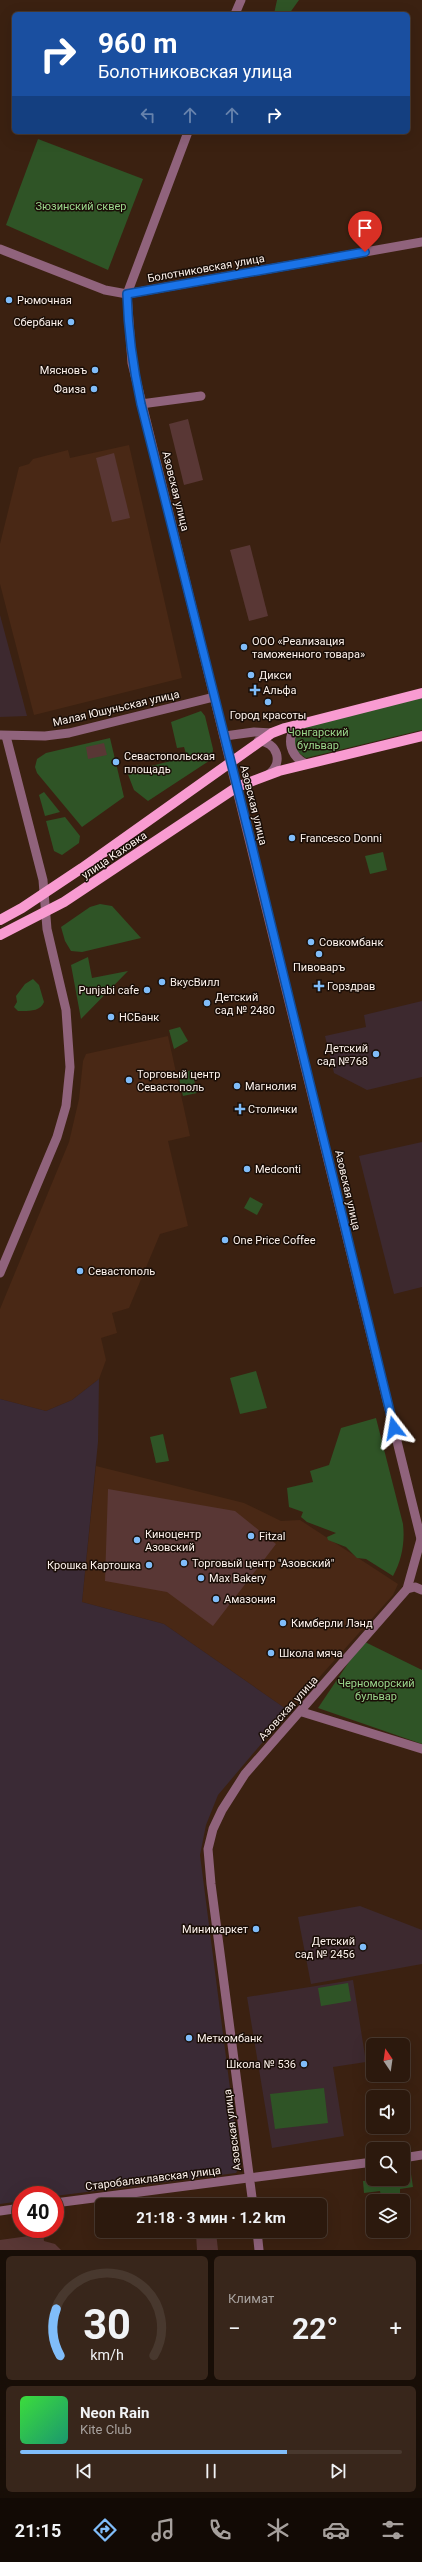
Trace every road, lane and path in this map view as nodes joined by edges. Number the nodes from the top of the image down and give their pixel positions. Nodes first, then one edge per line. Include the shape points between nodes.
1 (240, 0) edge
2 (236, 12) edge
3 (187, 134) edge
4 (422, 242) edge
5 (0, 250) edge
6 (127, 294) junction
7 (201, 396) dead end
8 (141, 404) junction
9 (422, 693) edge
10 (214, 697) junction
11 (296, 725) junction
12 (272, 733) junction
13 (3, 735) edge
14 (225, 736) junction
15 (422, 736) edge
16 (258, 742) junction
17 (231, 764) junction
18 (306, 764) junction
19 (268, 774) junction
20 (237, 787) junction
21 (44, 894) junction
22 (45, 912) junction
23 (0, 920) edge
24 (0, 935) edge
25 (0, 1273) edge
26 (422, 1541) edge
27 (407, 1589) junction
28 (422, 1590) edge
29 (302, 1712) junction
30 (422, 1749) edge
31 (422, 2155) edge
32 (410, 2157) edge
33 (366, 2163) edge
34 (250, 2179) junction
35 (252, 2198) edge
36 (64, 2202) edge
37 (12, 2209) edge
38 (0, 2211) edge
39 (258, 2238) edge
40 (259, 2250) edge

1 - 2 street
3 - 6 street, Азовская улица
4 - 6 street, Болотниковская улица
5 - 6 street, Болотниковская улица via 105,290
6 - 8 street, Азовская улица via 132,363
7 - 8 street
8 - 10 street, Азовская улица
9 - 11 main road
10 - 13 street, Малая Юшуньская улица via 63,734
10 - 14 street, Азовская улица
11 - 12 main road
11 - 18 street via 290,735 290,747 296,757
12 - 14 street via 254,732
12 - 16 main road
13 - 21 street via 40,866
14 - 17 street, Азовская улица
15 - 18 main road
16 - 17 main road
16 - 19 street via 272,746 277,754 277,763
17 - 20 street, Азовская улица
17 - 21 main road, улица Каховка
18 - 19 main road
19 - 20 main road
20 - 22 main road, улица Каховка via 89,887
20 - 26 street, Азовская улица
21 - 22 street
21 - 23 main road, улица Каховка
22 - 24 main road, улица Каховка
22 - 25 street via 66,1010 70,1049 69,1084 57,1137
26 - 27 street, Азовская улица
27 - 28 street via 415,1587
27 - 29 street, Азовская улица
29 - 30 street
29 - 34 street, Азовская улица via 245,1774 213,1828 208,1849
31 - 32 street
33 - 34 street, Старобалаклавская улица
34 - 35 street, Азовская улица
34 - 36 street, Старобалаклавская улица
37 - 38 street
39 - 40 street

